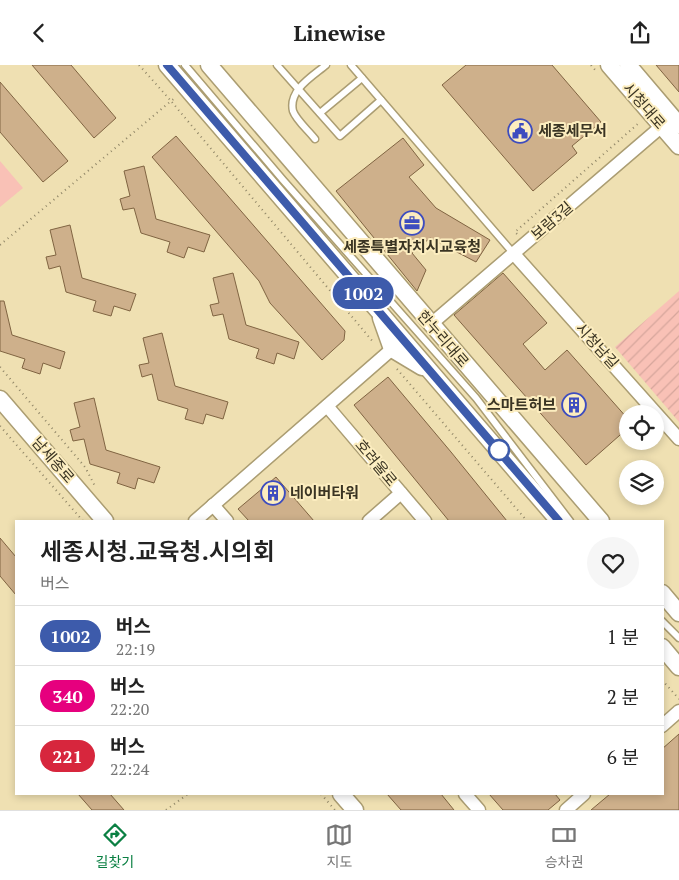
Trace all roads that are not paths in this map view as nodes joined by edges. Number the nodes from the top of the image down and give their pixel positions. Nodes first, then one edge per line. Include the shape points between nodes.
1 (167, 65) edge
2 (185, 65) edge
3 (209, 65) edge
4 (277, 65) edge
5 (326, 65) edge
6 (351, 65) edge
7 (628, 65) edge
8 (603, 69) edge
9 (362, 77) junction
10 (298, 89) junction
11 (381, 100) junction
12 (320, 113) junction
13 (671, 123) edge
14 (315, 139) dead end
15 (679, 146) edge
16 (514, 254) junction
17 (376, 307) junction
18 (430, 325) junction
19 (388, 352) junction
20 (435, 375) junction
21 (0, 399) edge
22 (327, 406) junction
23 (679, 439) edge
24 (401, 493) junction
25 (213, 505) junction
26 (104, 520) edge
27 (196, 520) edge
28 (226, 520) edge
29 (370, 520) edge
30 (424, 520) edge
31 (558, 520) edge
32 (569, 520) edge
33 (600, 520) edge
34 (664, 595) edge
35 (679, 613) edge
36 (664, 623) edge
37 (679, 638) edge
38 (664, 649) edge
39 (679, 667) edge
40 (679, 711) edge
41 (664, 724) edge
42 (342, 795) edge
43 (466, 795) edge
44 (583, 795) edge
45 (355, 810) edge
46 (480, 810) edge
47 (566, 810) edge

1 - 17 street, 한누리대로
2 - 32 lane via 283,181 476,398
3 - 18 street, 한누리대로
4 - 10 lane
5 - 10 lane
6 - 9 lane
7 - 13 street, 시청대로
8 - 13 street, 시청대로
9 - 11 lane
9 - 12 lane
10 - 12 lane
10 - 14 lane via 293,111
11 - 12 lane via 340,136
11 - 16 lane
13 - 15 street, 시청대로
13 - 16 street, 보람3길
16 - 18 street, 보람3길
16 - 23 street, 시청남길
17 - 19 street
17 - 20 street, 한누리대로
18 - 33 street, 한누리대로
19 - 20 street
19 - 22 street
20 - 31 street, 한누리대로
21 - 26 street, 남세종로
22 - 24 street, 호려울로
22 - 25 street
24 - 29 street
24 - 30 street, 호려울로
25 - 27 street
25 - 28 street
34 - 35 street
36 - 37 lane
38 - 39 street
40 - 41 street
42 - 45 street
43 - 46 street
44 - 47 street

